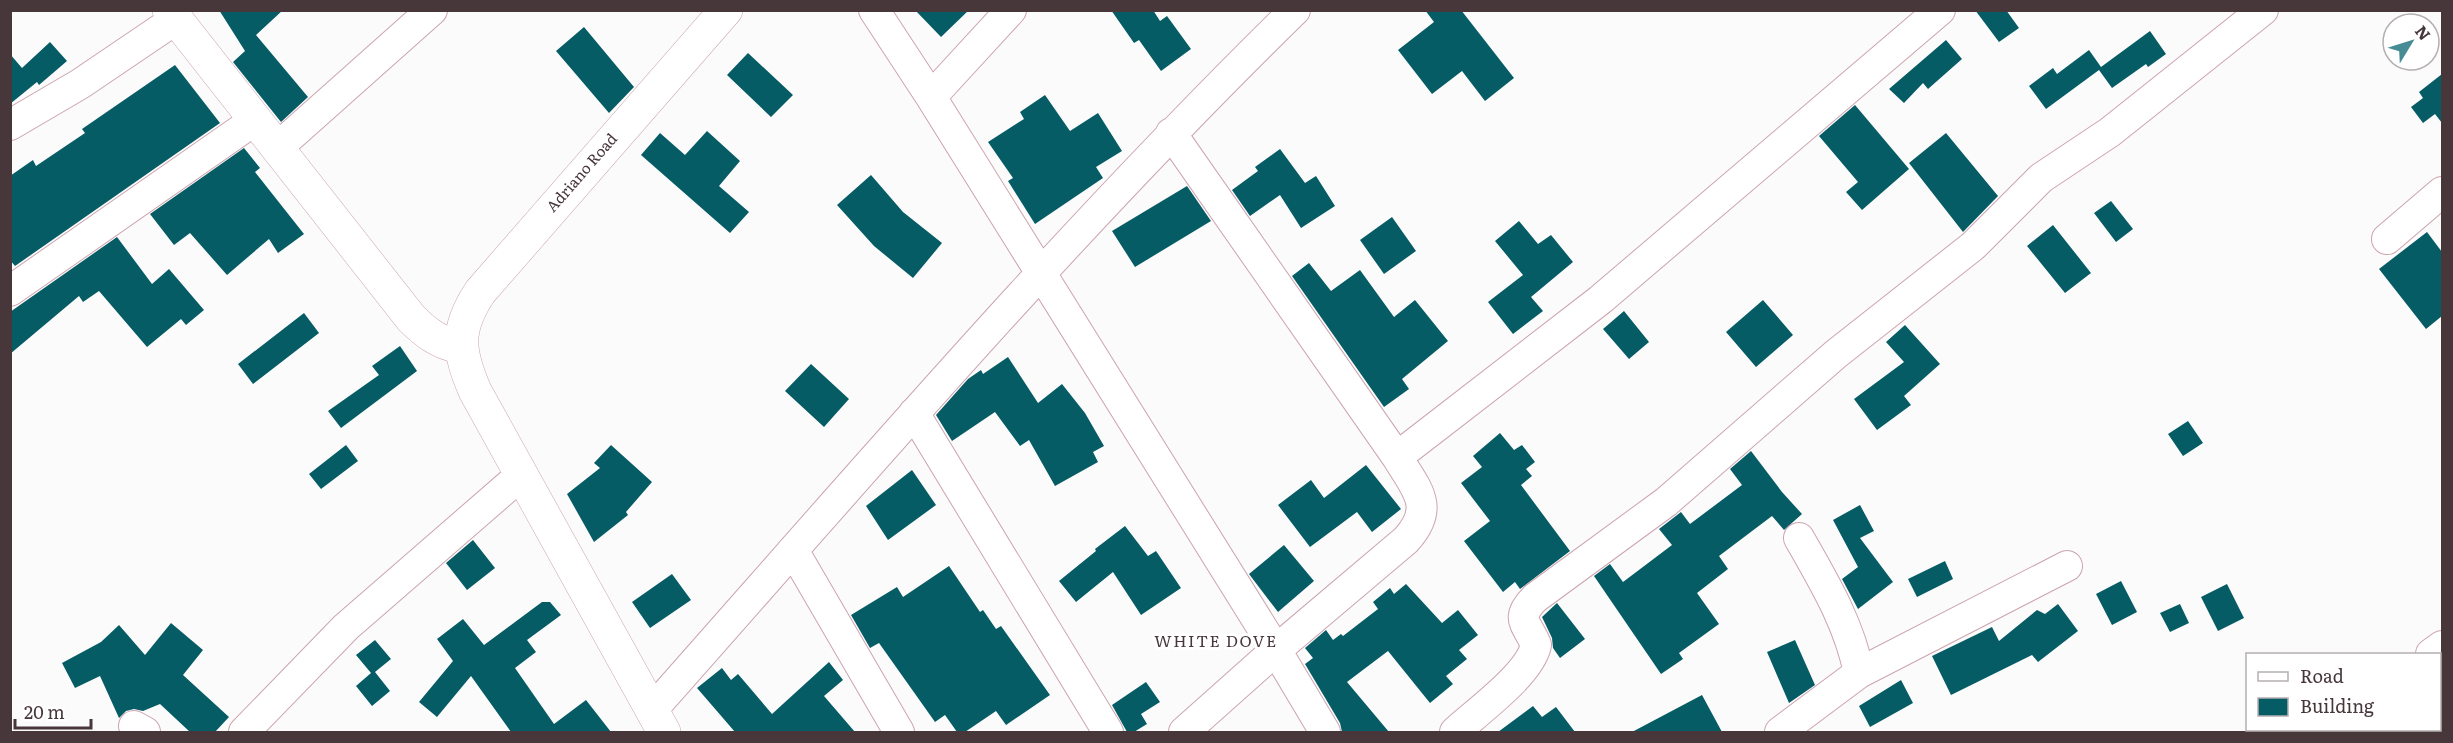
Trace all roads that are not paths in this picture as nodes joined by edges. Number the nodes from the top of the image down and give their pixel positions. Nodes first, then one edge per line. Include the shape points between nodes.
1 (432, 10) edge
2 (726, 10) edge
3 (874, 10) edge
4 (1011, 10) edge
5 (1295, 10) edge
6 (1940, 10) edge
7 (2263, 10) edge
8 (173, 15) edge
9 (931, 97) junction
10 (255, 120) junction
11 (10, 125) edge
12 (1171, 133) junction
13 (277, 148) junction
14 (2442, 192) edge
15 (2387, 239) dead end
16 (1041, 272) junction
17 (10, 291) edge
18 (460, 347) junction
19 (914, 413) junction
20 (1397, 457) junction
21 (521, 475) junction
22 (1799, 538) dead end
23 (793, 550) junction
24 (2067, 566) dead end
25 (1276, 650) junction
26 (1859, 673) junction
27 (658, 721) edge
28 (244, 732) edge
29 (899, 732) edge
30 (1108, 732) edge
31 (1184, 732) edge
32 (1325, 732) edge
33 (1455, 732) edge
34 (1780, 732) edge

1 - 13 street
2 - 18 street, Adriano Road via 480,292 469,309
3 - 9 street
4 - 9 street
5 - 12 street
6 - 20 street via 1600,300
7 - 33 street via 2110,132 2041,178 1973,246 1836,354 1666,502 1535,598 1523,615 1536,645 1534,654
8 - 10 street
8 - 11 street via 80,84
9 - 16 street
10 - 13 street
10 - 17 street
12 - 16 street
12 - 20 street
13 - 18 street via 411,318 445,344
14 - 15 street
16 - 19 street
16 - 25 street
18 - 21 street via 475,391
19 - 23 street
19 - 30 street
20 - 25 street via 1419,493 1424,509 1420,523 1406,540
21 - 27 street
21 - 28 street via 346,627
22 - 26 street via 1842,618
23 - 27 street
23 - 29 street
24 - 26 street
25 - 31 street
25 - 32 street
26 - 34 street

